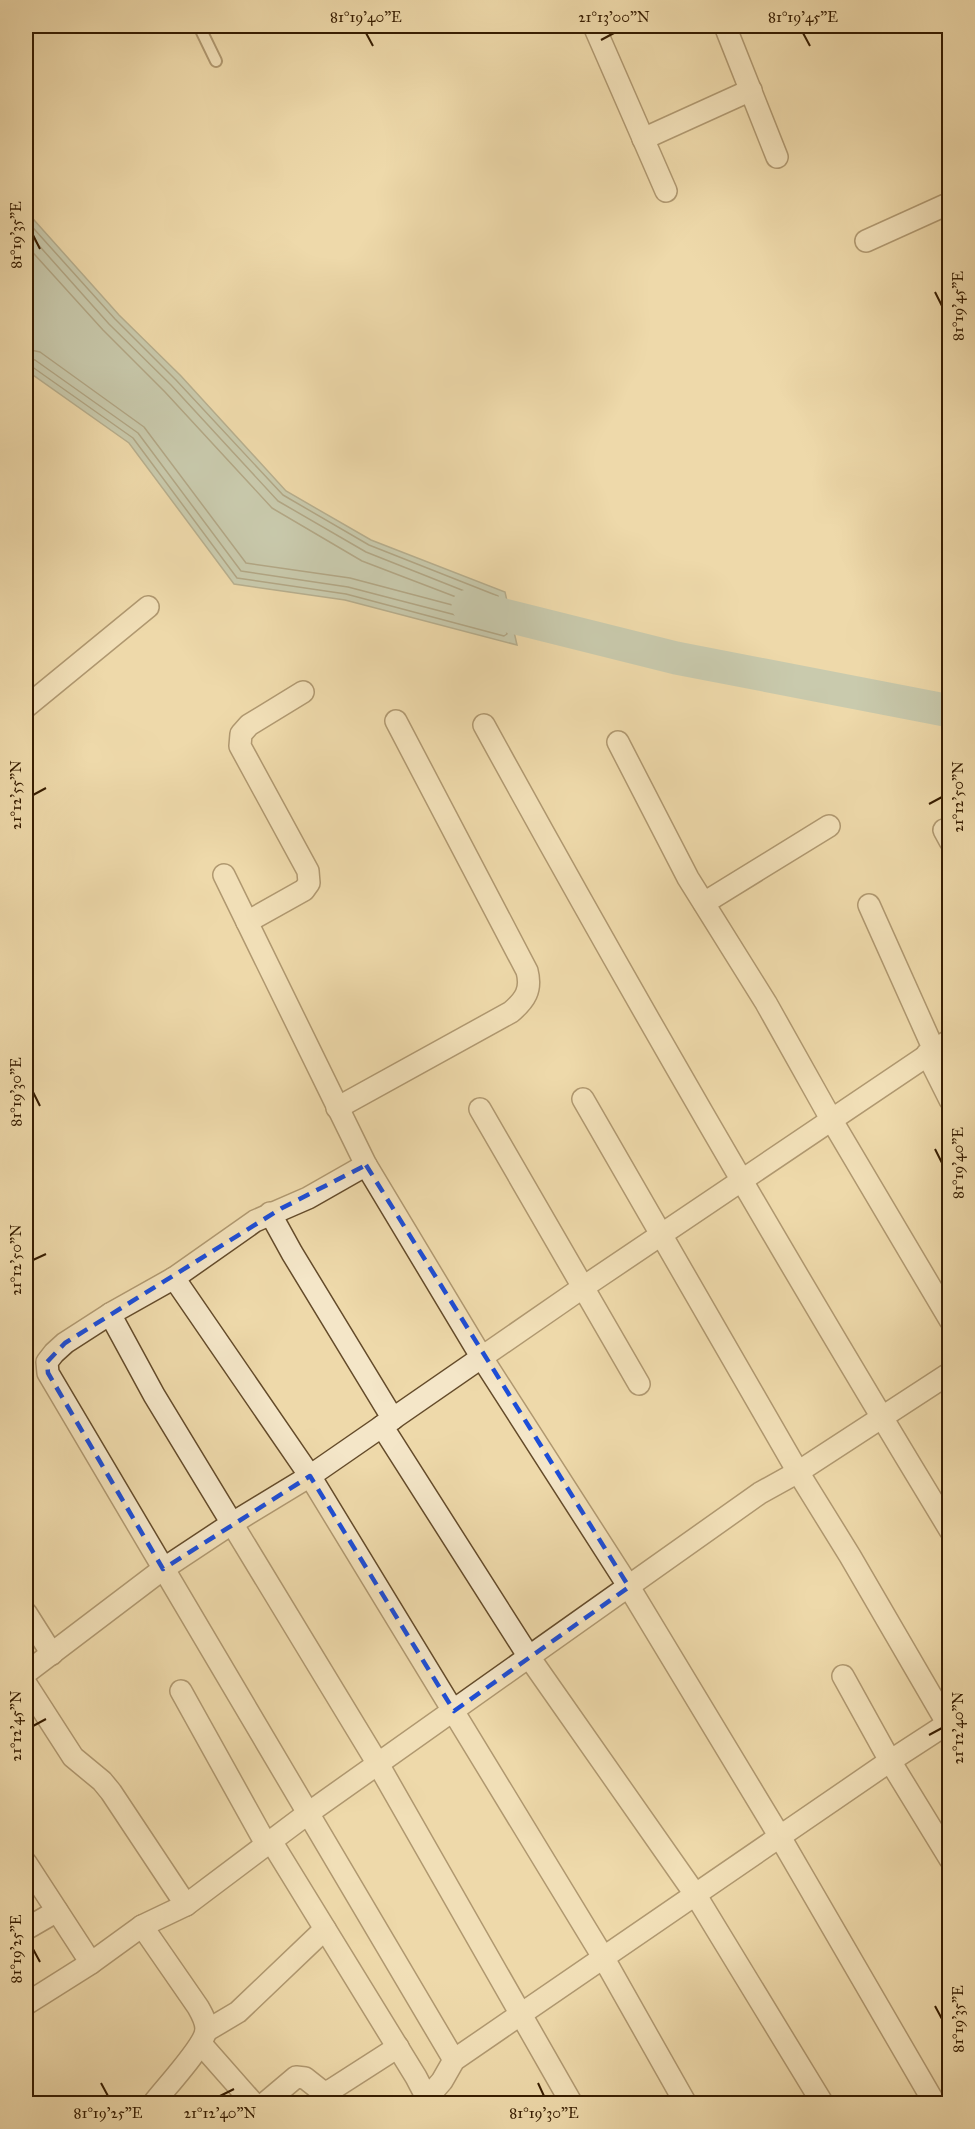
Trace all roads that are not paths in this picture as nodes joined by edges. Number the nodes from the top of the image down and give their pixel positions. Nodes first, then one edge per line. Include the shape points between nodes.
1 (199, 26) edge
2 (594, 26) edge
3 (725, 26) edge
4 (216, 61) dead end
5 (751, 90) junction
6 (643, 139) junction
7 (777, 157) dead end
8 (666, 191) dead end
9 (950, 204) edge
10 (866, 241) dead end
11 (148, 607) dead end
12 (303, 692) dead end
13 (26, 707) edge
14 (396, 721) dead end
15 (484, 725) dead end
16 (618, 742) dead end
17 (828, 826) dead end
18 (224, 875) dead end
19 (704, 903) junction
20 (869, 905) dead end
21 (248, 922) junction
22 (937, 1048) edge
23 (583, 1099) dead end
24 (950, 1100) edge
25 (337, 1108) junction
26 (480, 1108) dead end
27 (831, 1119) junction
28 (366, 1165) junction
29 (742, 1179) junction
30 (270, 1213) junction
31 (662, 1235) junction
32 (174, 1278) junction
33 (582, 1288) junction
34 (110, 1314) junction
35 (950, 1320) edge
36 (482, 1358) junction
37 (950, 1373) edge
38 (639, 1384) dead end
39 (882, 1418) junction
40 (387, 1423) junction
41 (798, 1472) junction
42 (310, 1476) junction
43 (231, 1524) junction
44 (950, 1530) edge
45 (163, 1569) junction
46 (629, 1587) junction
47 (26, 1613) edge
48 (52, 1654) junction
49 (529, 1657) junction
50 (26, 1673) edge
51 (843, 1676) dead end
52 (26, 1684) edge
53 (181, 1691) dead end
54 (454, 1711) junction
55 (949, 1725) edge
56 (890, 1761) junction
57 (378, 1764) junction
58 (307, 1814) junction
59 (780, 1837) junction
60 (269, 1842) junction
61 (950, 1859) edge
62 (26, 1863) edge
63 (696, 1894) junction
64 (186, 1905) junction
65 (57, 1911) junction
66 (142, 1926) junction
67 (26, 1929) edge
68 (325, 1929) junction
69 (603, 1957) junction
70 (92, 1963) junction
71 (26, 2004) edge
72 (520, 2014) junction
73 (204, 2037) junction
74 (398, 2047) junction
75 (454, 2060) junction
76 (929, 2101) edge
77 (426, 2102) edge
78 (153, 2103) edge
79 (254, 2103) edge
80 (264, 2103) edge
81 (572, 2103) edge
82 (686, 2103) edge
83 (823, 2103) edge

1 - 4 lane
2 - 6 street
3 - 5 street
5 - 6 street
5 - 7 street
6 - 8 street
9 - 10 street
11 - 13 street
12 - 21 street via 241,734 240,746 308,871 309,882 304,890
14 - 25 street via 530,983 523,1002 511,1012
15 - 29 street
16 - 19 street
17 - 19 street
18 - 21 street
19 - 27 street
20 - 22 street
21 - 25 street
22 - 24 street
22 - 27 street
23 - 31 street
25 - 28 street
26 - 33 street
27 - 29 street
27 - 35 street
28 - 30 street via 308,1198
28 - 36 street
29 - 31 street
29 - 39 street
30 - 32 street
30 - 40 street
31 - 33 street
31 - 41 street
32 - 34 street
32 - 42 street
33 - 36 street
33 - 38 street
34 - 43 street
34 - 45 street via 54,1353 47,1362 48,1373
36 - 40 street
36 - 46 street
37 - 39 street
39 - 41 street
39 - 44 street
40 - 42 street
40 - 49 street
41 - 46 street via 760,1493
41 - 55 street
42 - 43 street
42 - 54 street
43 - 45 street
43 - 57 street
45 - 48 street
45 - 58 street
46 - 49 street
46 - 59 street
47 - 48 street
48 - 50 street
49 - 54 street
49 - 63 street
51 - 56 street
52 - 64 street via 73,1757 111,1792
53 - 60 street
54 - 57 street
54 - 69 street
55 - 56 street
56 - 59 street
56 - 61 street
57 - 58 street
57 - 72 street
58 - 60 street
58 - 75 street
59 - 63 street
59 - 76 street
60 - 64 street
60 - 68 street
62 - 65 street
63 - 69 street
63 - 83 street
64 - 66 street
65 - 67 street
65 - 70 street
66 - 70 street
66 - 73 street via 198,2007 204,2018
68 - 73 street via 238,2012
68 - 74 street
69 - 72 street
69 - 82 street
70 - 71 street
72 - 75 street
72 - 81 street
73 - 78 street
73 - 79 street
74 - 77 street
74 - 80 street via 324,2093 305,2078 296,2078
75 - 77 street

